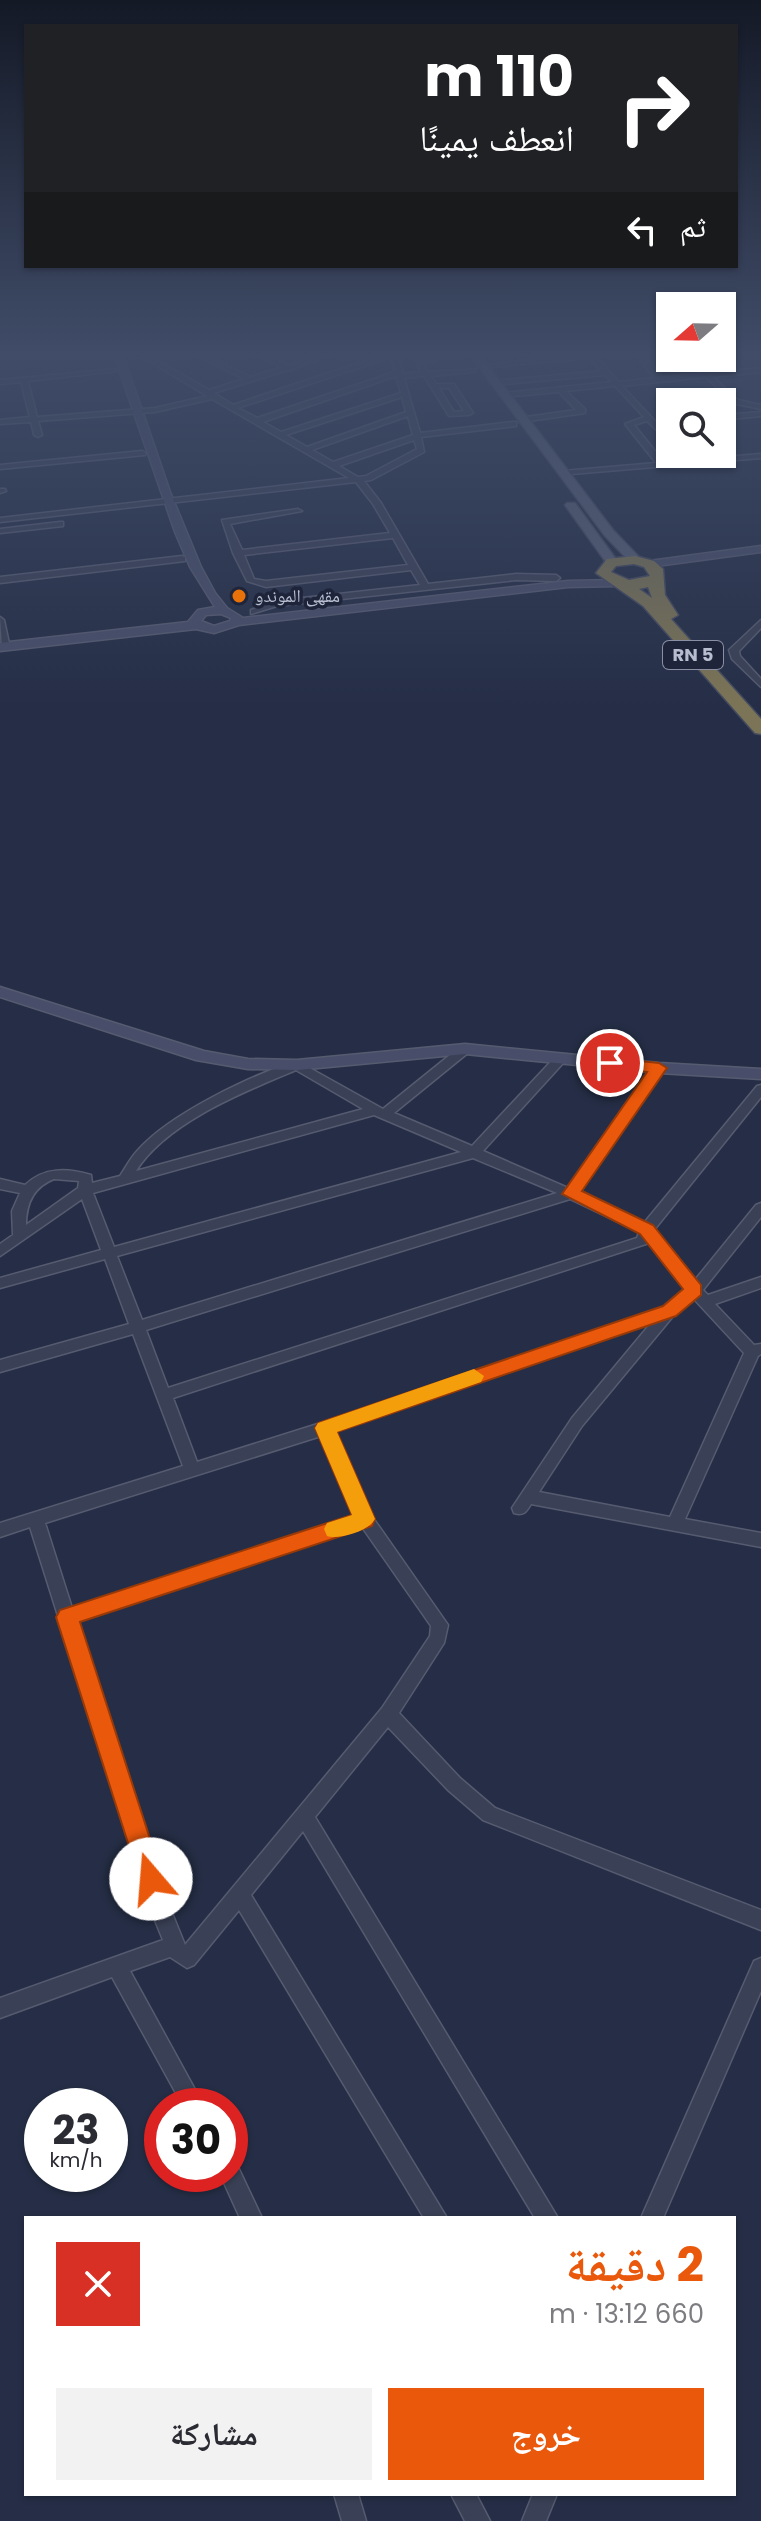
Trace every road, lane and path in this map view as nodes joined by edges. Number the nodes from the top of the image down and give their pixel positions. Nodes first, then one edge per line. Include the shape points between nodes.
1 (152, 473) edge
2 (155, 473) edge
3 (346, 473) edge
4 (378, 473) edge
5 (549, 473) edge
6 (563, 473) joint
7 (567, 473) edge
8 (360, 481) junction
9 (166, 502) junction
10 (51, 506) junction
11 (126, 508) junction
12 (0, 511) edge
13 (298, 511) dead end
14 (34, 517) junction
15 (0, 520) edge
16 (0, 531) edge
17 (395, 535) junction
18 (761, 551) edge
19 (237, 553) junction
20 (182, 559) junction
21 (607, 566) junction
22 (413, 567) junction
23 (649, 569) junction
24 (556, 578) junction
25 (0, 580) edge
26 (621, 583) junction
27 (425, 587) junction
28 (254, 612) junction
29 (230, 615) junction
30 (198, 618) junction
31 (0, 620) edge
32 (761, 623) edge
33 (3, 644) edge
34 (761, 684) edge
35 (761, 714) edge
36 (761, 729) edge
37 (0, 992) edge
38 (465, 1049) junction
39 (561, 1058) junction
40 (297, 1065) junction
41 (659, 1068) junction
42 (761, 1074) edge
43 (761, 1089) edge
44 (380, 1111) junction
45 (473, 1153) junction
46 (124, 1180) junction
47 (0, 1184) edge
48 (28, 1190) junction
49 (85, 1190) junction
50 (571, 1194) junction
51 (761, 1208) edge
52 (646, 1230) junction
53 (19, 1234) junction
54 (0, 1251) edge
55 (112, 1254) junction
56 (761, 1282) edge
57 (1, 1283) edge
58 (700, 1296) junction
59 (669, 1311) junction
60 (139, 1327) junction
61 (757, 1350) edge
62 (0, 1366) edge
63 (164, 1395) junction
64 (325, 1428) junction
65 (193, 1471) junction
66 (365, 1519) junction
67 (36, 1520) junction
68 (675, 1524) junction
69 (0, 1530) edge
70 (761, 1540) edge
71 (67, 1617) junction
72 (388, 1714) junction
73 (305, 1817) junction
74 (241, 1896) junction
75 (761, 1920) edge
76 (175, 1945) junction
77 (118, 1968) junction
78 (761, 1968) edge
79 (0, 2008) edge
80 (184, 2088) edge
81 (239, 2192) edge
82 (250, 2216) edge
83 (435, 2216) edge
84 (546, 2216) edge
85 (653, 2216) edge
86 (347, 2496) edge
87 (464, 2496) edge
88 (544, 2496) edge
89 (354, 2521) edge
90 (478, 2521) edge
91 (534, 2521) edge

1 - 9 street
2 - 9 street
3 - 8 street
4 - 8 street
5 - 21 main road, RN 5
6 - 7 street
6 - 23 main road, RN 5 via 614,540
8 - 9 street
8 - 17 street
9 - 11 street
9 - 20 street
9 - 29 street via 209,597
10 - 11 street via 103,500
10 - 12 street
10 - 14 street
11 - 14 street
11 - 16 street via 109,519
13 - 19 street via 225,522
14 - 15 street
17 - 19 street
17 - 22 street
18 - 23 street
19 - 22 street via 251,581 266,584
20 - 25 street
20 - 30 street
21 - 23 highway
21 - 24 street
21 - 26 highway via 606,577
22 - 27 street
23 - 26 highway
23 - 35 highway, RN 5 via 661,603
24 - 27 street
24 - 28 street
26 - 29 street
26 - 36 highway, RN 5 via 648,603
27 - 28 street via 275,604
28 - 29 street
29 - 30 street
29 - 30 street via 215,630
30 - 33 street
31 - 33 street
32 - 34 street via 734,650
37 - 40 street via 202,1056
38 - 39 street
38 - 40 street
38 - 44 street
39 - 41 street
39 - 45 street
40 - 44 street
40 - 46 street via 244,1087 171,1131 144,1150
41 - 42 street
41 - 50 street
43 - 52 street
44 - 45 street
44 - 46 street
45 - 50 street
45 - 55 street
46 - 49 street
47 - 48 street
48 - 49 street via 38,1178 51,1174 86,1178
48 - 53 street via 19,1211
49 - 53 street
49 - 55 street
50 - 52 street
50 - 60 street
51 - 58 street
52 - 58 street
52 - 63 street via 643,1241 628,1248
53 - 54 street
55 - 57 street
55 - 60 street
56 - 58 street
58 - 59 street
58 - 61 street
59 - 64 street
59 - 68 street via 577,1422 524,1502
60 - 62 street
60 - 63 street
61 - 68 street
63 - 65 street
64 - 65 street
64 - 66 street
65 - 67 street
66 - 71 street
66 - 72 street via 440,1625 438,1638
67 - 69 street
67 - 71 street
68 - 70 street
71 - 76 street
72 - 73 street
72 - 75 street via 489,1814
73 - 74 street
73 - 84 street
74 - 76 street via 191,1955 182,1958
74 - 83 street
76 - 77 street
77 - 79 street
77 - 80 street
78 - 85 street
81 - 82 street
86 - 89 street
87 - 90 street
88 - 91 street

